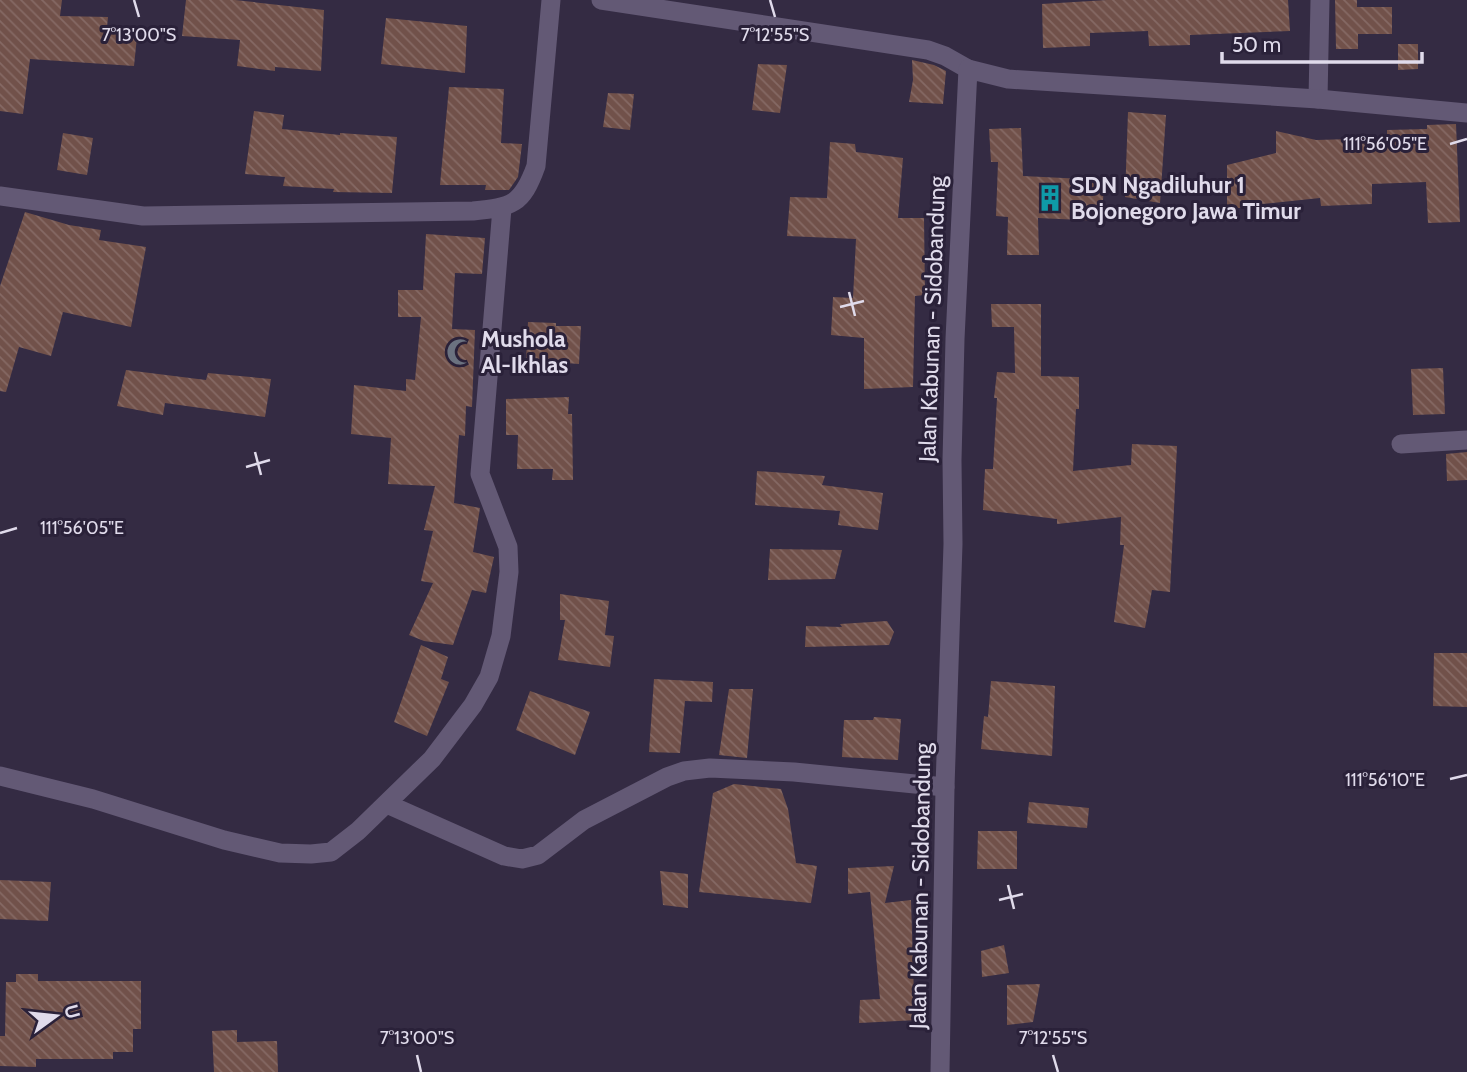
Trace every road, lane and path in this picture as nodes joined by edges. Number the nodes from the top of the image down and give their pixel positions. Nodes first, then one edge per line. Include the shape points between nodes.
1 (551, 0) edge
2 (601, 0) edge
3 (1320, 0) edge
4 (968, 69) junction
5 (1318, 99) junction
6 (1467, 113) edge
7 (2, 203) edge
8 (502, 208) junction
9 (1467, 440) edge
10 (1401, 443) dead end
11 (0, 776) edge
12 (945, 787) junction
13 (387, 804) junction
14 (940, 1072) edge

1 - 8 street via 536,166 528,187
2 - 4 street via 928,50
3 - 5 street
4 - 5 street via 1008,79
4 - 12 street, Jalan Kabunan - Sidobandung via 955,339
5 - 6 street
7 - 8 street via 143,216
8 - 13 street via 479,460 483,488 508,547 501,636 489,677 473,705 432,758
9 - 10 street
11 - 13 street via 280,853 331,852
12 - 13 street via 794,772 684,771 584,820 538,855 522,859 503,856
12 - 14 street, Jalan Kabunan - Sidobandung

